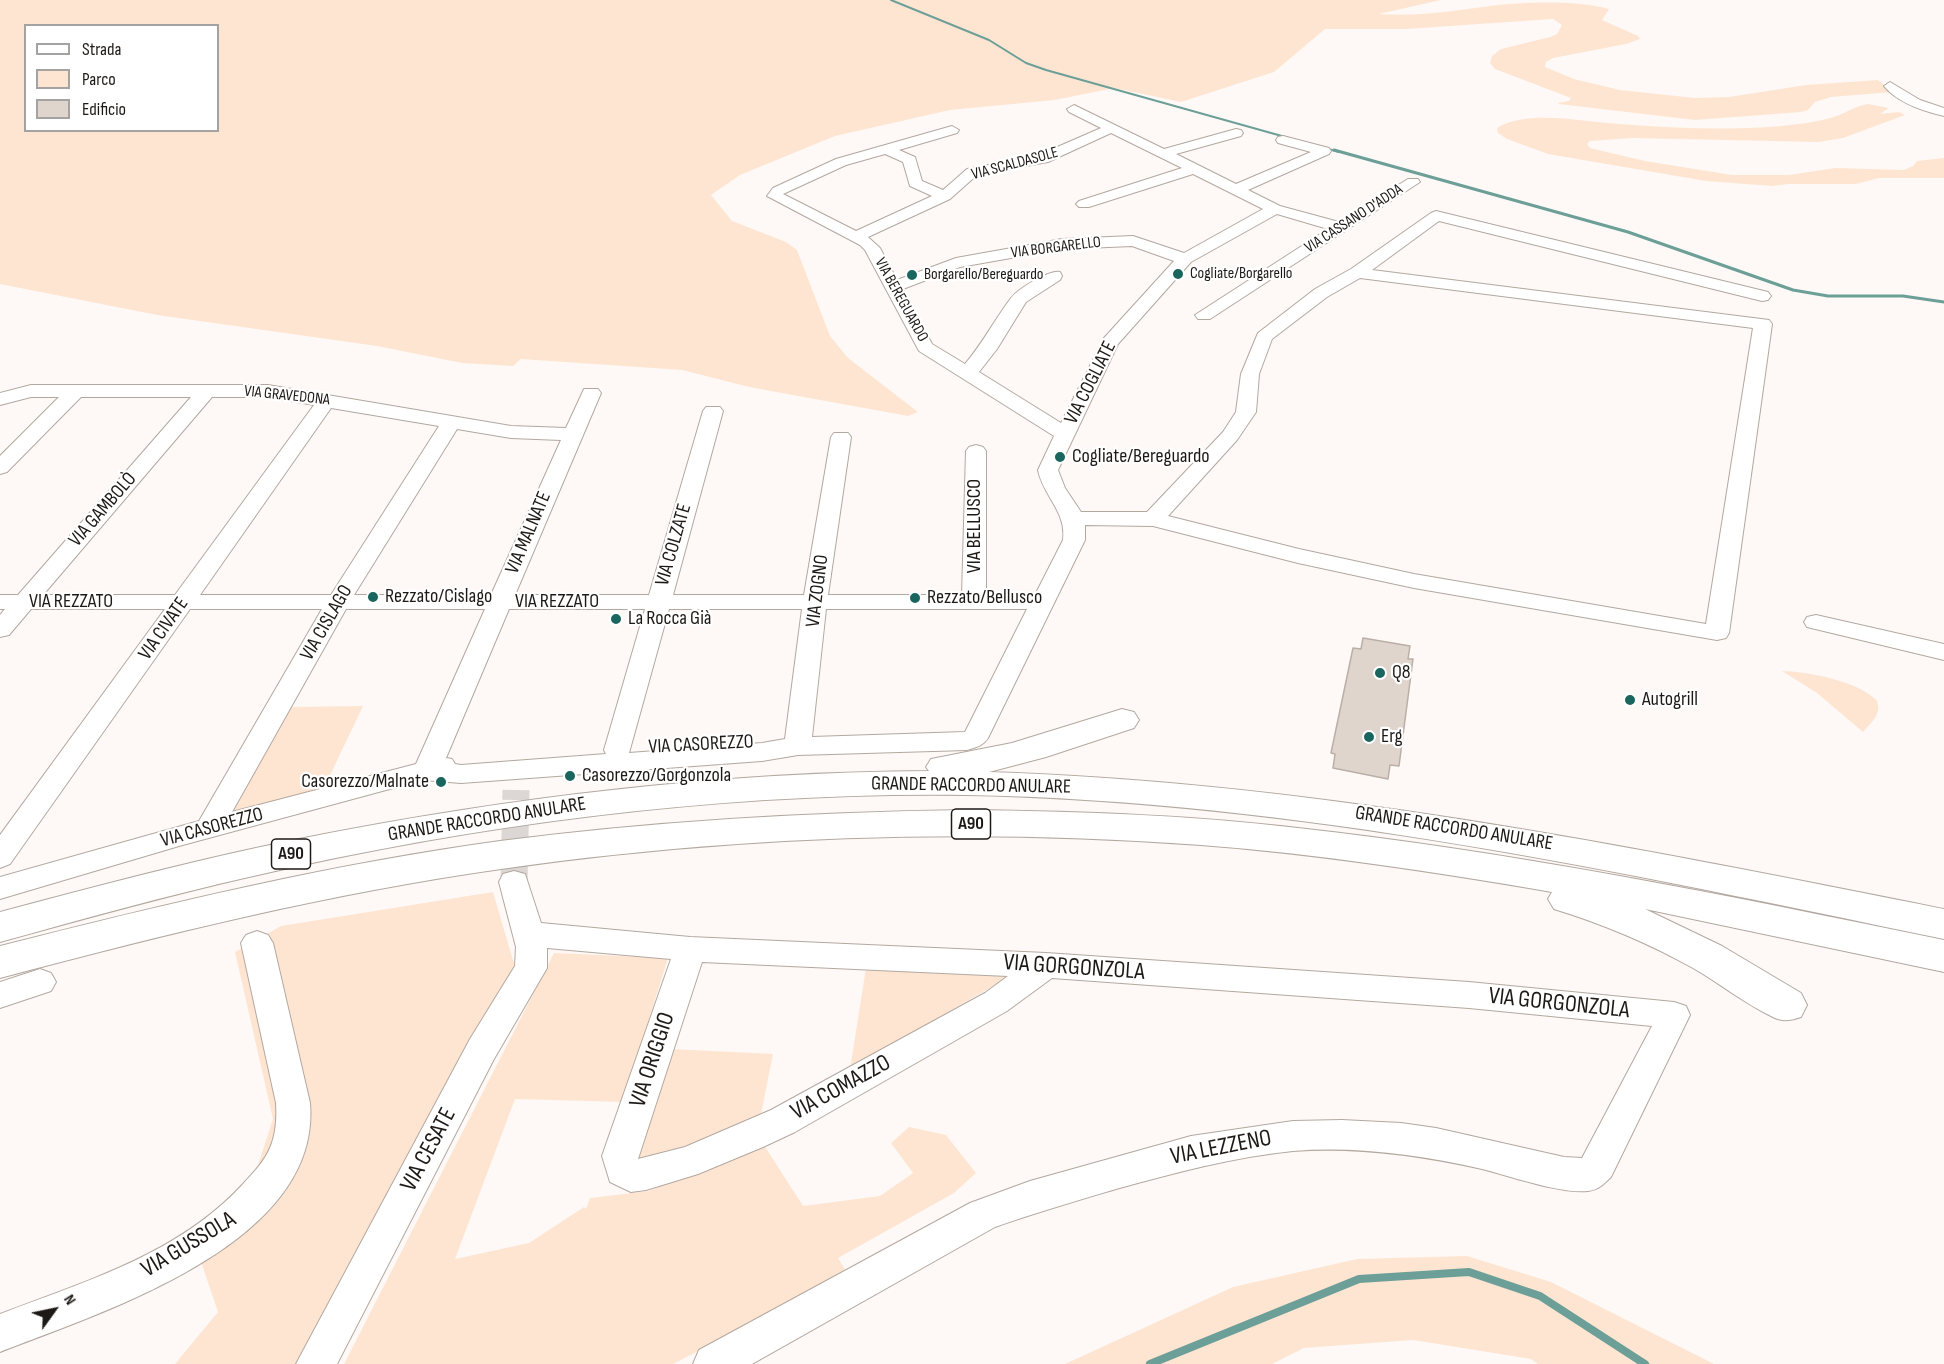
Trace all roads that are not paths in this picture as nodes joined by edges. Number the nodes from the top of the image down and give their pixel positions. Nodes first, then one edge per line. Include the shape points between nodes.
1 (1890, 86) dead end
2 (1074, 109) dead end
3 (1944, 112) edge
4 (1111, 128) junction
5 (952, 130) dead end
6 (1236, 133) dead end
7 (1283, 140) dead end
8 (887, 149) junction
9 (1164, 153) junction
10 (1194, 169) junction
11 (1413, 182) dead end
12 (1235, 190) junction
13 (945, 196) junction
14 (1084, 204) dead end
15 (1275, 209) junction
16 (1341, 228) junction
17 (857, 236) junction
18 (1185, 259) junction
19 (1357, 273) junction
20 (1054, 276) dead end
21 (893, 287) junction
22 (1762, 296) dead end
23 (1204, 315) dead end
24 (967, 374) junction
25 (207, 390) junction
26 (76, 391) junction
27 (591, 393) dead end
28 (0, 399) edge
29 (327, 400) junction
30 (713, 411) dead end
31 (451, 422) junction
32 (572, 434) junction
33 (1065, 434) junction
34 (841, 437) dead end
35 (976, 451) dead end
36 (0, 468) edge
37 (1074, 519) junction
38 (1153, 519) junction
39 (0, 602) edge
40 (24, 602) junction
41 (183, 602) junction
42 (339, 602) junction
43 (500, 602) junction
44 (817, 602) junction
45 (974, 602) junction
46 (1042, 602) junction
47 (658, 603) junction
48 (1816, 622) dead end
49 (0, 630) edge
50 (1944, 652) edge
51 (1122, 720) dead end
52 (798, 746) junction
53 (617, 750) junction
54 (426, 772) junction
55 (682, 794) junction
56 (209, 828) junction
57 (1405, 854) junction
58 (0, 858) edge
59 (514, 882) tunnel mouth
60 (0, 888) edge
61 (1944, 924) edge
62 (0, 927) edge
63 (529, 934) junction
64 (257, 942) dead end
65 (690, 949) junction
66 (1944, 956) edge
67 (0, 962) edge
68 (1046, 965) junction
69 (40, 982) dead end
70 (0, 995) edge
71 (1786, 1005) dead end
72 (1674, 1015) joint
73 (623, 1171) joint
74 (0, 1333) edge
75 (316, 1364) edge
76 (713, 1364) edge

1 - 3 street via 1908,100
2 - 4 street
4 - 9 street
4 - 13 street, VIA SCALDASOLE via 1043,159 972,172
5 - 8 street, VIA BEREGUARDO
6 - 9 street
7 - 12 street via 1324,151
8 - 13 street via 910,160 915,183
8 - 17 street, VIA BEREGUARDO via 837,163 775,195
9 - 10 street
10 - 12 street
10 - 14 street
11 - 16 street, VIA CASSANO D'ADDA
12 - 15 street
13 - 17 street, VIA SCALDASOLE
15 - 16 street
15 - 18 street, VIA COGLIATE
16 - 23 street, VIA CASSANO D'ADDA
17 - 21 street, VIA BEREGUARDO via 871,246
18 - 21 street, VIA BORGARELLO via 1133,241 1062,244 956,263
18 - 33 street, VIA COGLIATE via 1110,342
19 - 22 street via 1436,216
19 - 38 street via 1321,293 1261,341 1250,374 1246,412 1230,436
19 - 38 street via 1763,324 1717,633 1414,581
20 - 24 street via 1019,299 988,349
21 - 24 street, VIA BEREGUARDO via 922,342
24 - 33 street, VIA BEREGUARDO
25 - 26 street, VIA GRAVEDONA
25 - 29 street, VIA GRAVEDONA via 268,391
25 - 40 street, VIA GAMBOLÒ
26 - 28 street, VIA GRAVEDONA via 26,391
26 - 36 street
27 - 32 street, VIA MALNATE
29 - 31 street, VIA GRAVEDONA
29 - 41 street, VIA CIVATE
30 - 47 street, VIA COLZATE
31 - 32 street, VIA GRAVEDONA via 511,432
31 - 42 street, VIA CISLAGO
32 - 43 street, VIA MALNATE
33 - 37 street, VIA COGLIATE via 1048,473
34 - 44 street, VIA ZOGNO
35 - 45 street, VIA BELLUSCO
37 - 38 street
37 - 46 street via 1074,540
39 - 40 street, VIA REZZATO
40 - 41 street, VIA REZZATO
40 - 49 street, VIA GAMBOLÒ
41 - 42 street, VIA REZZATO
41 - 58 street, VIA CIVATE
42 - 43 street, VIA REZZATO
42 - 56 street, VIA CISLAGO
43 - 47 street, VIA REZZATO
43 - 54 street, VIA MALNATE
44 - 45 street, VIA REZZATO
44 - 47 street, VIA REZZATO
44 - 52 street, VIA ZOGNO
45 - 46 street, VIA REZZATO
46 - 52 street, VIA CASOREZZO via 977,736 967,741
47 - 53 street, VIA COLZATE
48 - 50 street
51 - 55 highway via 980,763 778,775
52 - 53 street, VIA CASOREZZO via 751,741
52 - 54 street, VIA CASOREZZO via 517,781
53 - 54 street, VIA CASOREZZO via 469,760
54 - 56 street, VIA CASOREZZO
55 - 61 highway, GRANDE RACCORDO ANULARE / A90 via 849,785 987,784 1108,789 1274,803 1567,848
55 - 62 highway, GRANDE RACCORDO ANULARE / A90 via 504,815 332,845
56 - 60 street, VIA CASOREZZO
57 - 66 highway, GRANDE RACCORDO ANULARE / A90 via 1665,898
57 - 67 highway, GRANDE RACCORDO ANULARE / A90 via 1204,832 1043,824 939,823 716,833 570,846 334,884 187,915
57 - 71 highway via 1629,918 1711,958
59 - 63 street
63 - 65 street, VIA GORGONZOLA
63 - 75 street, VIA CESATE via 531,968 482,1049
64 - 74 street, VIA GUSSOLA via 295,1121 288,1150 274,1176 236,1219 184,1255
65 - 68 street, VIA GORGONZOLA
65 - 73 street, VIA ORIGGIO via 620,1156
68 - 72 street, VIA GORGONZOLA via 1469,995
68 - 73 street, VIA COMAZZO via 996,1002 757,1133 651,1172 633,1176
69 - 70 street
72 - 76 street, VIA LEZZENO via 1598,1166 1589,1175 1401,1138 1293,1136 1191,1152 983,1215

